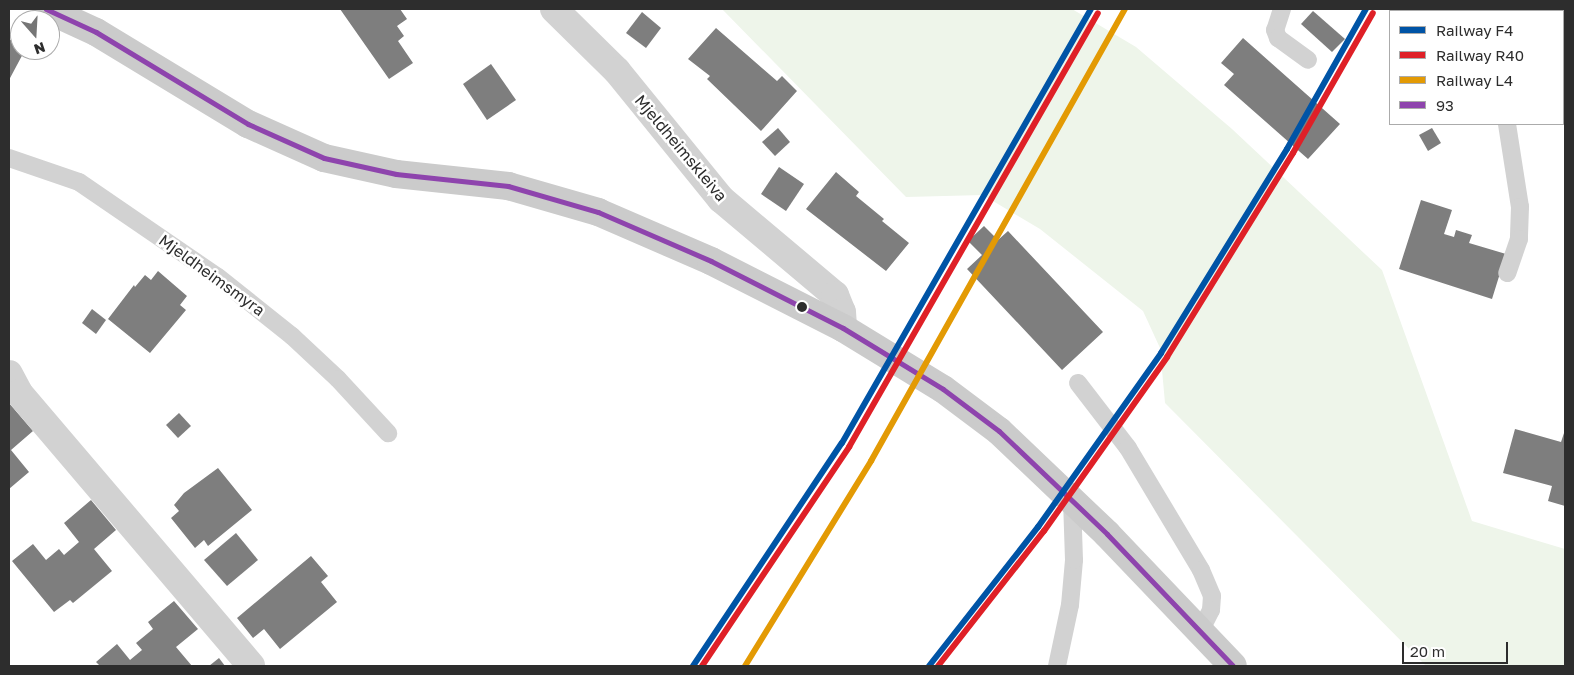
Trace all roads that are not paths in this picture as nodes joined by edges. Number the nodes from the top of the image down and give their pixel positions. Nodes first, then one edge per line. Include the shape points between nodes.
1 (46, 9) edge
2 (554, 9) edge
3 (1282, 9) edge
4 (1308, 60) dead end
5 (1507, 125) edge
6 (9, 158) edge
7 (1507, 273) dead end
8 (843, 328) junction
9 (9, 374) edge
10 (1078, 383) dead end
11 (388, 433) dead end
12 (1072, 498) junction
13 (1200, 634) junction
14 (251, 666) edge
15 (1057, 666) edge
16 (1232, 666) edge

1 - 8 main road via 104,37 248,124 324,158 396,174 508,186 598,212 711,261
2 - 8 street, Mjeldheimskleiva via 617,71 722,199 835,295 842,312
3 - 4 lane via 1275,30 1278,38
5 - 7 lane via 1520,207 1519,239
6 - 11 lane, Mjeldheimsmyra via 79,182 218,277 292,336
8 - 12 main road via 936,384 991,425
9 - 14 street via 18,393
10 - 13 lane via 1128,448 1201,570 1212,596 1211,610
12 - 13 main road
12 - 15 lane via 1074,560 1070,605
13 - 16 main road

